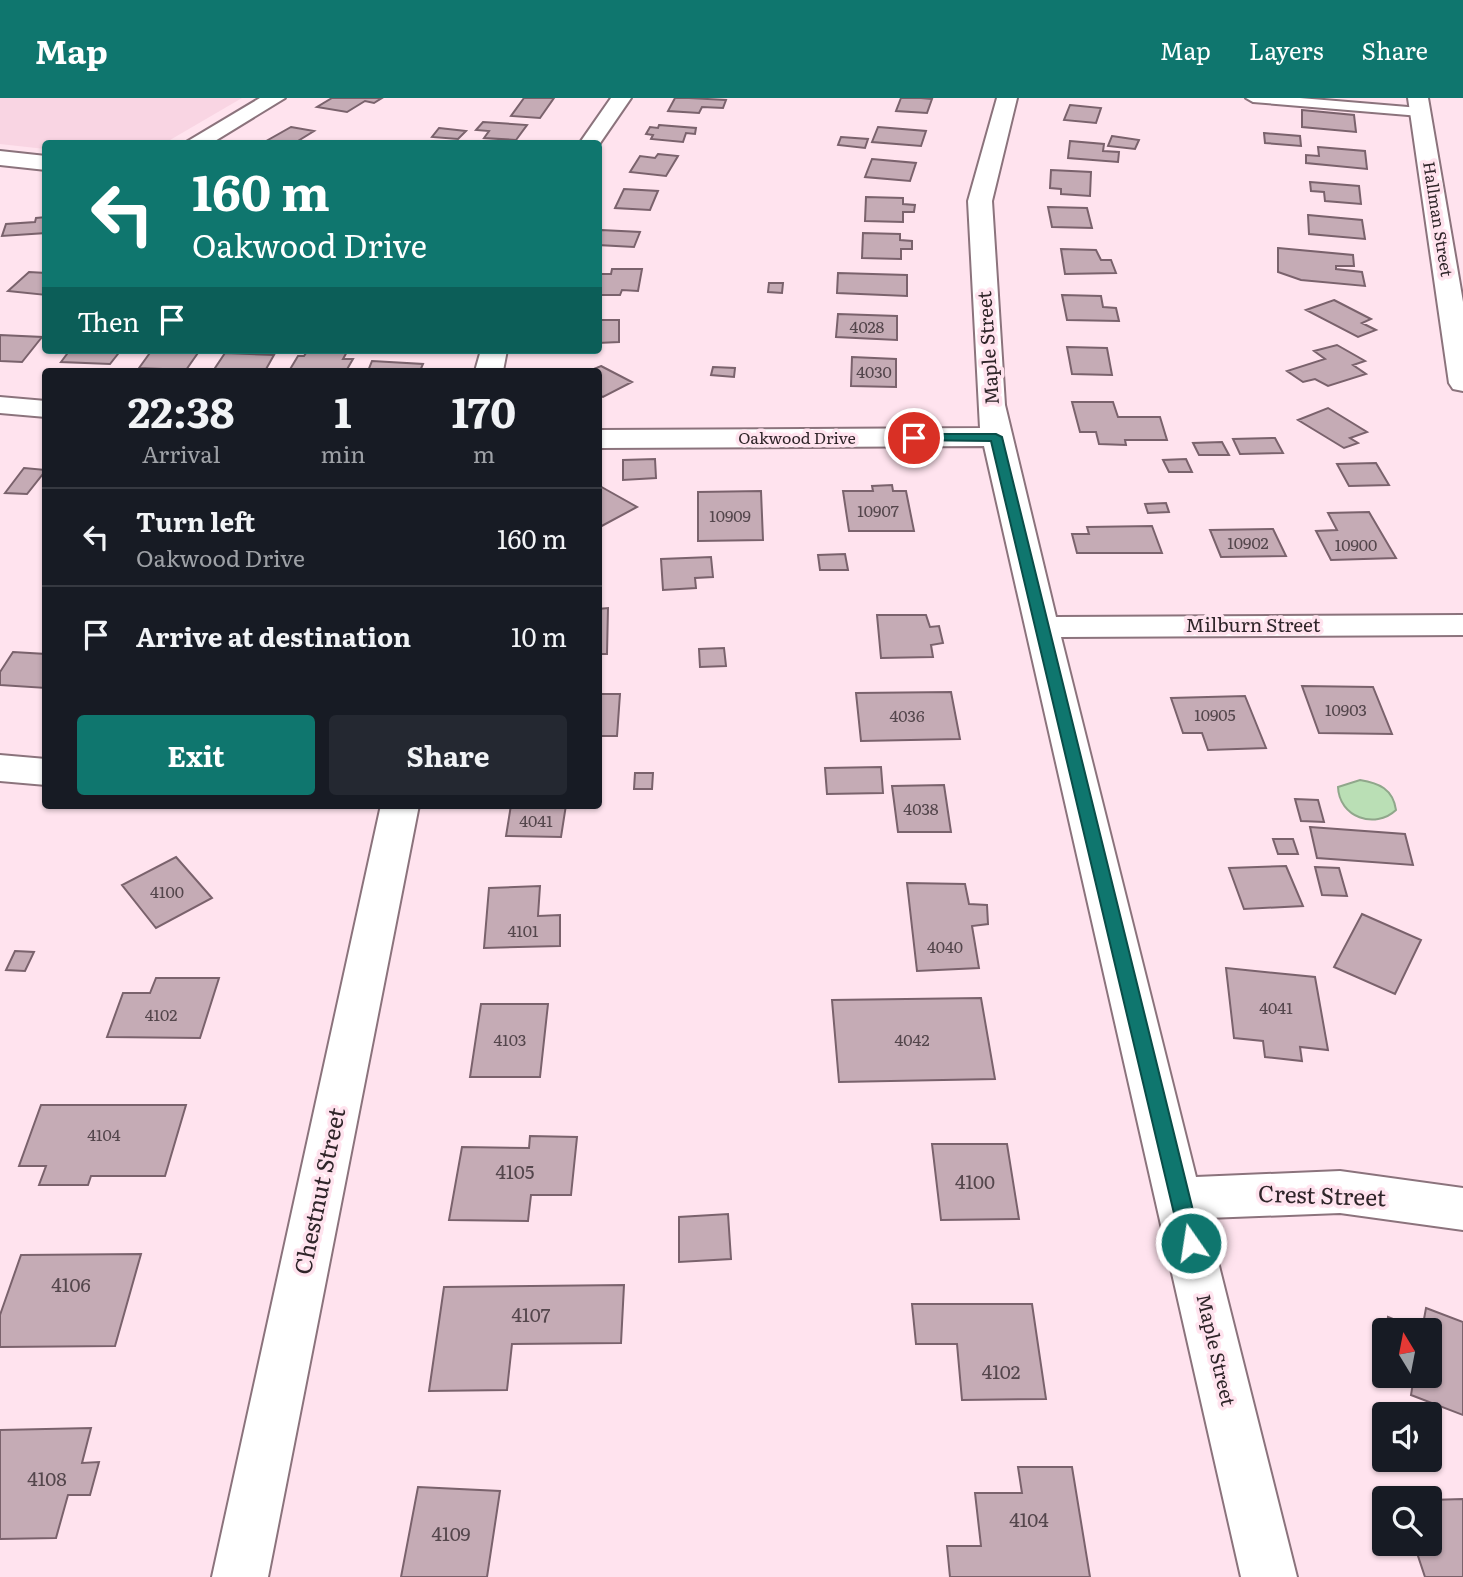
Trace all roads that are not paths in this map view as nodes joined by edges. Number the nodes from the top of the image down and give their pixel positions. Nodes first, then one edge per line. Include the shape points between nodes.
1 (275, 98) edge
2 (621, 98) edge
3 (1007, 98) edge
4 (1253, 98) edge
5 (1419, 105) edge
6 (200, 140) edge
7 (592, 140) edge
8 (0, 158) edge
9 (42, 163) edge
10 (1463, 383) edge
11 (0, 405) edge
12 (42, 409) edge
13 (996, 437) junction
14 (602, 439) edge
15 (1463, 625) edge
16 (1044, 627) junction
17 (0, 768) edge
18 (42, 772) edge
19 (399, 809) edge
20 (1181, 1198) junction
21 (1463, 1209) edge
22 (240, 1577) edge
23 (1269, 1577) edge

1 - 6 street
2 - 7 street
3 - 13 street, Maple Street via 980,201
4 - 5 lane
5 - 10 street, Hallman Street
8 - 9 street
11 - 12 street
13 - 14 street, Oakwood Drive
13 - 16 street, Maple Street
15 - 16 street, Milburn Street
16 - 20 street, Maple Street
17 - 18 street
19 - 22 street, Chestnut Street
20 - 21 street, Crest Street via 1340,1192
20 - 23 street, Maple Street

